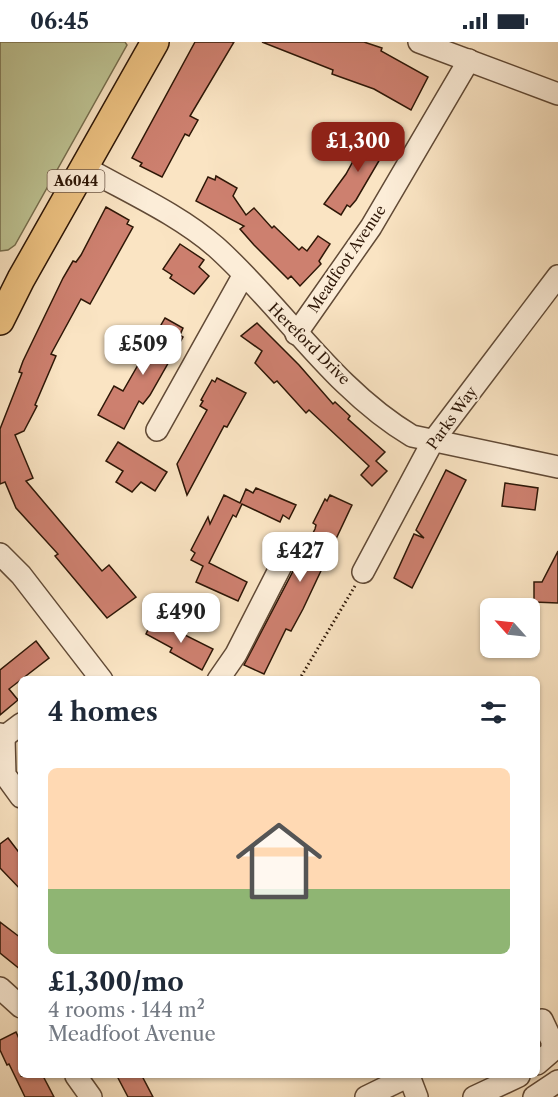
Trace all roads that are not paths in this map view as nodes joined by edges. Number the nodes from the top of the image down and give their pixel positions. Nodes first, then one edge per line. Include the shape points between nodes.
1 (419, 42) edge
2 (153, 43) edge
3 (469, 60) junction
4 (558, 94) edge
5 (84, 167) junction
6 (243, 276) junction
7 (558, 276) edge
8 (0, 321) edge
9 (296, 334) junction
10 (157, 430) dead end
11 (433, 441) junction
12 (558, 467) edge
13 (0, 554) edge
14 (284, 562) dead end
15 (363, 572) road end
16 (91, 676) edge
17 (221, 676) edge
18 (18, 725) edge
19 (2, 735) edge
20 (18, 793) edge
21 (0, 988) edge
22 (18, 1004) edge
23 (542, 1020) dead end
24 (540, 1061) edge
25 (77, 1078) edge
26 (405, 1078) edge
27 (410, 1078) edge
28 (515, 1078) edge
29 (558, 1081) edge
30 (91, 1097) edge
31 (366, 1097) edge
32 (417, 1097) edge
33 (474, 1097) edge
34 (534, 1097) edge

1 - 3 street
2 - 5 main road, A6044
3 - 4 street
3 - 9 street, Meadfoot Avenue via 371,227
5 - 6 street, Hereford Drive via 195,230
5 - 8 main road, A6044
6 - 9 street, Hereford Drive
6 - 10 street
7 - 11 street, Parks Way
9 - 11 street, Hereford Drive via 392,424 412,436
11 - 12 street, Hereford Drive
11 - 15 street, Parks Way
13 - 16 street via 21,575
14 - 17 street
18 - 19 street
19 - 20 street via 5,775
21 - 22 street
23 - 24 street via 552,1050
25 - 30 street
26 - 31 street
27 - 32 street
28 - 33 street
29 - 34 street

